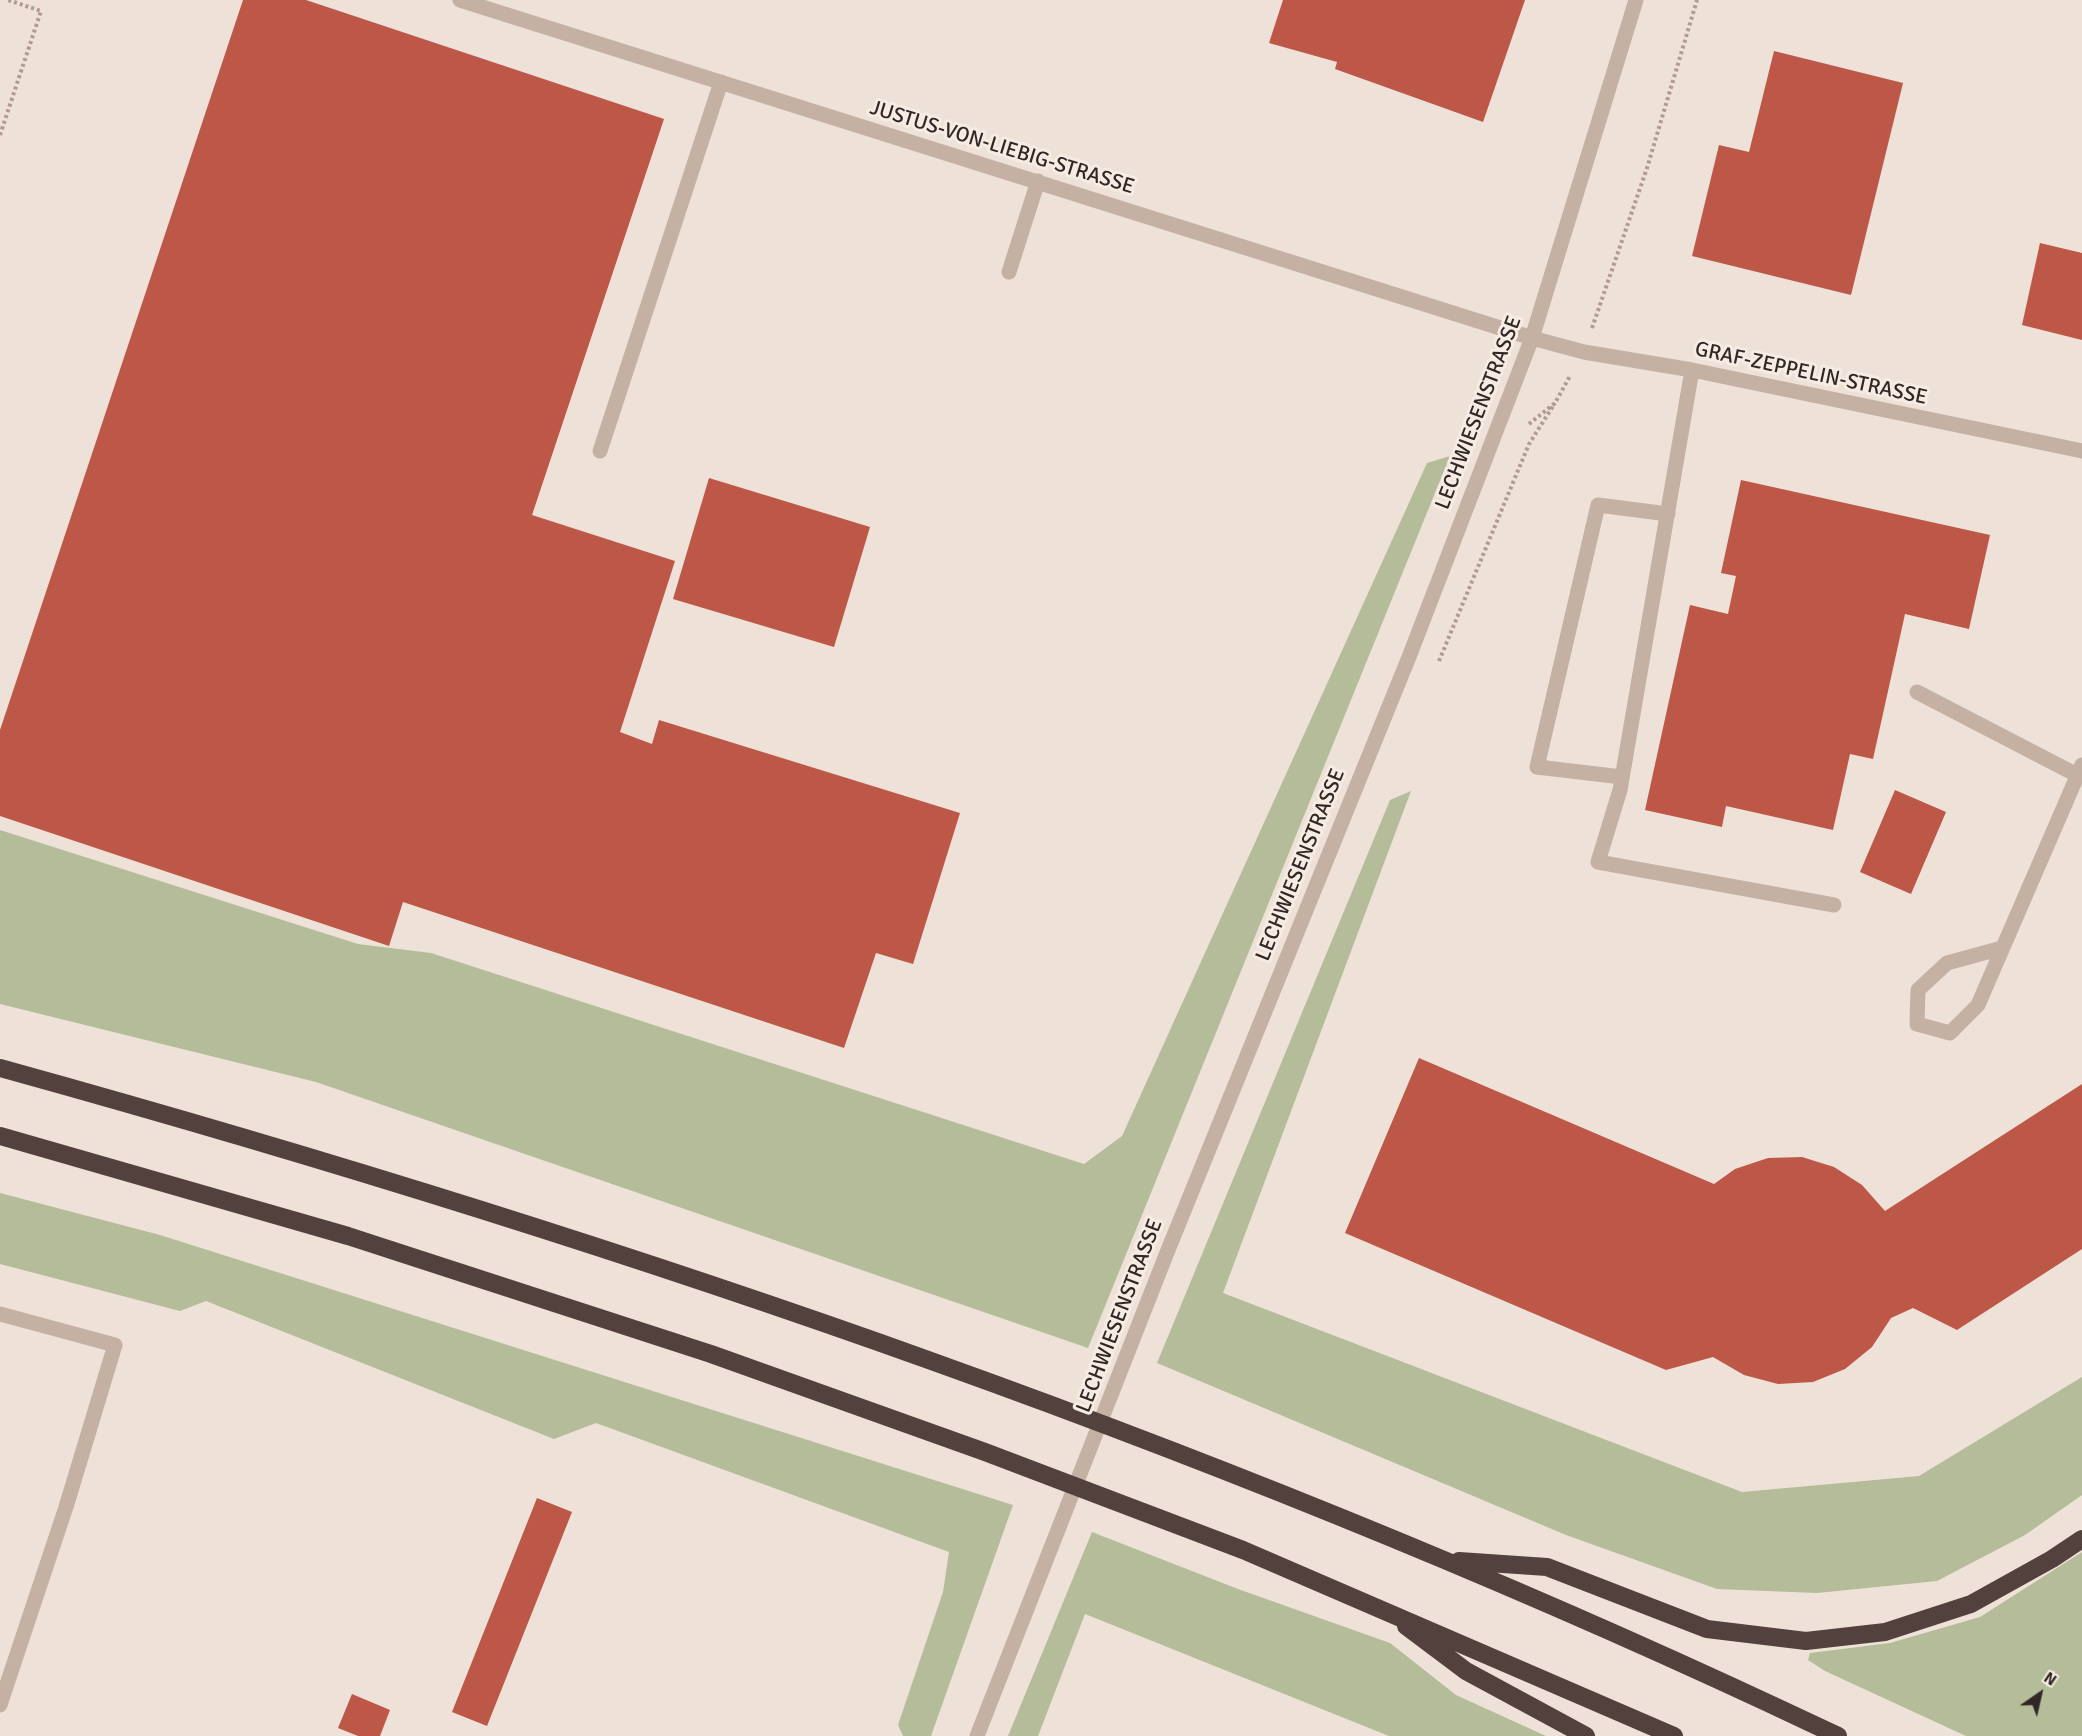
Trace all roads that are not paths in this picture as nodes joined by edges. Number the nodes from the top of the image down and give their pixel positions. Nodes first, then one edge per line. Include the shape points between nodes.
1 (1636, 0) edge
2 (468, 1) edge
3 (721, 82) junction
4 (1038, 181) junction
5 (1009, 272) dead end
6 (1532, 338) junction
7 (1692, 370) junction
8 (600, 450) dead end
9 (2082, 451) edge
10 (1668, 514) junction
11 (1917, 692) dead end
12 (2080, 770) edge
13 (1622, 777) junction
14 (1834, 905) dead end
15 (2002, 948) junction
16 (0, 1068) edge
17 (0, 1136) edge
18 (0, 1314) edge
19 (2082, 1539) edge
20 (1446, 1560) junction
21 (1381, 1607) junction
22 (0, 1705) edge
23 (977, 1736) edge
24 (1586, 1736) edge
25 (1674, 1736) edge
26 (1838, 1736) edge

1 - 6 street, LECHWIESENSTRASSE
2 - 3 street, JUSTUS-VON-LIEBIG-STRASSE
3 - 4 street, JUSTUS-VON-LIEBIG-STRASSE
3 - 8 street
4 - 5 street
4 - 6 street, JUSTUS-VON-LIEBIG-STRASSE
6 - 7 street, GRAF-ZEPPELIN-STRASSE via 1584,352
6 - 23 street, LECHWIESENSTRASSE via 1409,657 1166,1255
7 - 9 street, GRAF-ZEPPELIN-STRASSE
7 - 10 street
10 - 13 street
10 - 13 street via 1598,505 1537,767
11 - 12 street
12 - 15 street
13 - 14 street via 1598,862
15 - 15 street via 1978,1005 1950,1033 1917,1024 1918,990 1947,963
16 - 20 highway via 302,1154 731,1290 1010,1388
17 - 21 highway via 348,1236 711,1354 985,1452
18 - 22 street via 115,1345
19 - 20 highway via 1971,1604 1885,1632 1806,1641 1707,1629 1547,1567
20 - 26 highway
21 - 24 highway via 1466,1671
21 - 25 highway

